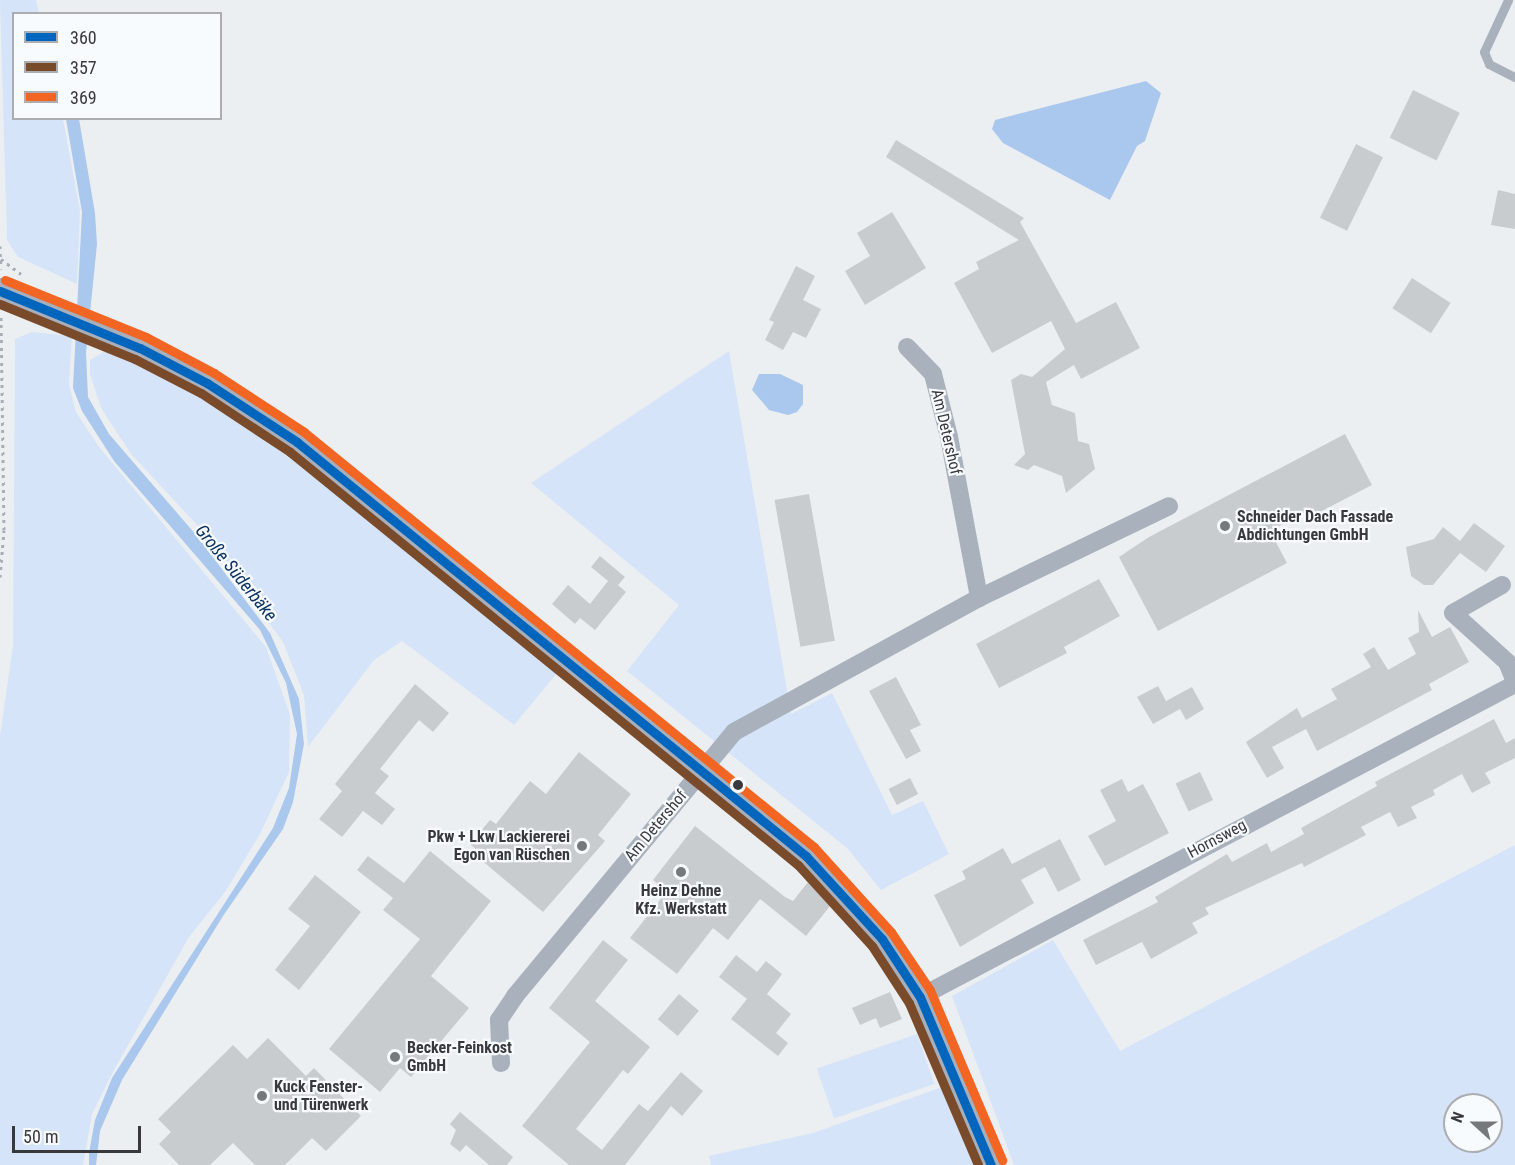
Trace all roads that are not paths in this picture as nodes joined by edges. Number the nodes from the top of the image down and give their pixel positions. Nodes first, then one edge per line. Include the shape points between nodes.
1 (1508, 0) edge
2 (1515, 77) edge
3 (0, 281) edge
4 (907, 347) dead end
5 (1169, 506) dead end
6 (1502, 585) dead end
7 (979, 597) junction
8 (1515, 683) edge
9 (702, 770) junction
10 (920, 997) junction
11 (501, 1063) dead end
12 (991, 1165) edge

1 - 2 lane via 1484,52 1490,64
3 - 9 main road via 207,383 297,442
4 - 7 street, Am Detershof via 933,374
5 - 7 street, Am Detershof
6 - 8 street, Hornsweg via 1453,613 1507,662
7 - 9 street, Am Detershof via 734,732
8 - 10 street, Hornsweg
9 - 10 main road via 836,885 882,939
9 - 11 street, Am Detershof via 515,996 499,1020
10 - 12 main road

